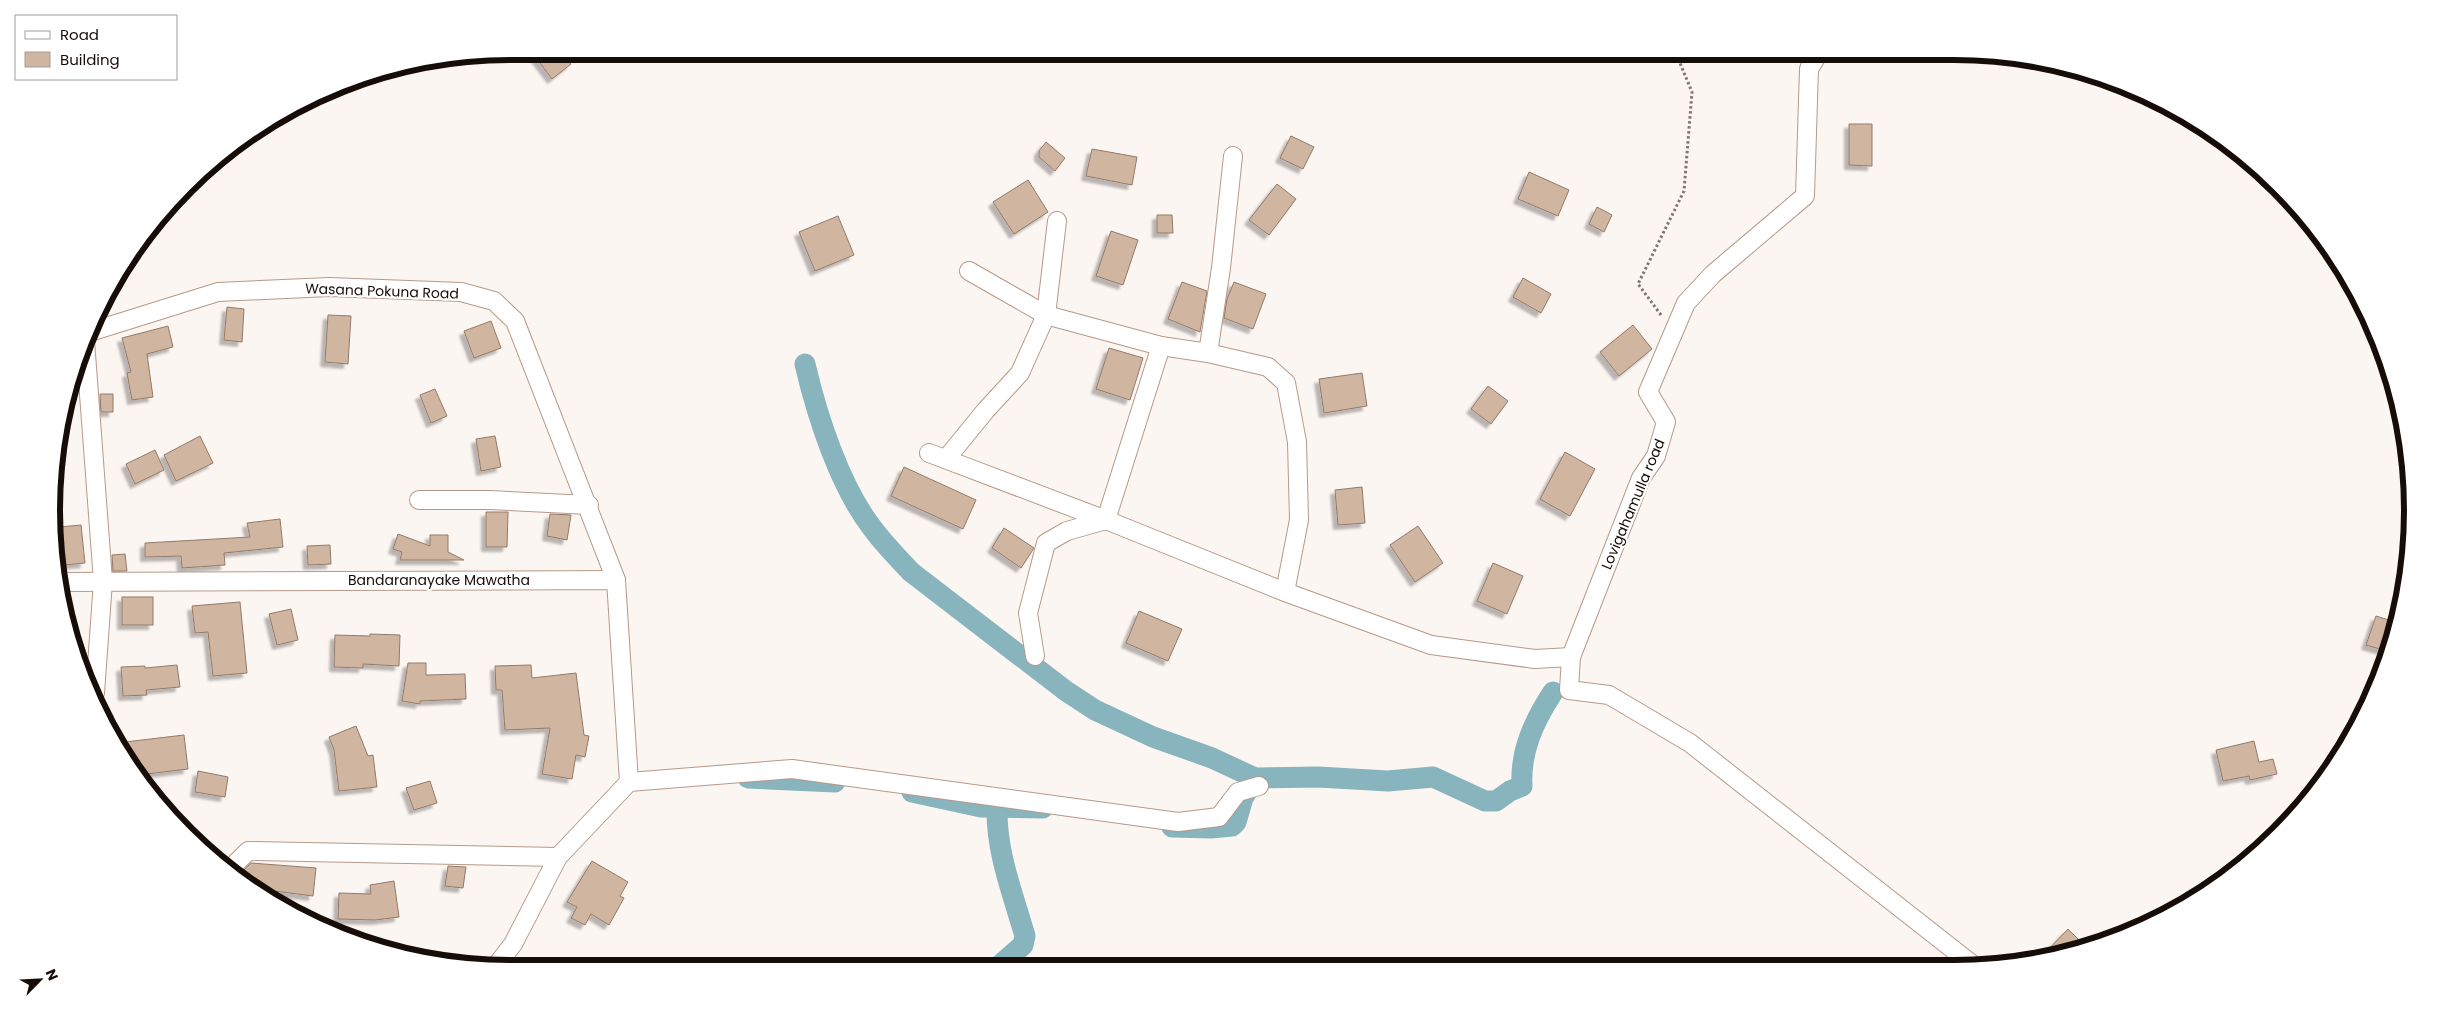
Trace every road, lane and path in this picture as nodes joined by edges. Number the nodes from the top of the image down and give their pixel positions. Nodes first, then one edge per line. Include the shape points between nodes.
1 (1679, 60) edge
2 (1814, 60) edge
3 (1232, 156) dead end
4 (1057, 221) dead end
5 (969, 271) dead end
6 (1046, 315) junction
7 (98, 330) edge
8 (1673, 332) junction
9 (1161, 346) junction
10 (1208, 353) junction
11 (86, 359) edge
12 (929, 453) dead end
13 (946, 460) junction
14 (419, 500) dead end
15 (589, 505) junction
16 (1106, 520) junction
17 (616, 580) junction
18 (66, 582) edge
19 (104, 582) junction
20 (1285, 592) junction
21 (1035, 656) dead end
22 (1570, 658) junction
23 (96, 688) edge
24 (629, 782) junction
25 (1259, 786) dead end
26 (558, 857) junction
27 (234, 865) edge
28 (501, 960) edge
29 (1966, 960) edge

1 - 8 path via 1692,92 1684,191 1638,284
2 - 8 street, Lovigahamulla road via 1808,69 1805,196 1713,274 1686,303
3 - 10 street via 1221,268
4 - 6 street
5 - 6 street
6 - 9 street
6 - 13 street via 1020,373
7 - 15 street, Wasana Pokuna Road via 218,292 328,287 461,292 494,302 515,321
8 - 22 street, Lovigahamulla road via 1648,392 1666,422 1656,456 1641,478
9 - 10 street
9 - 16 street
10 - 20 street via 1268,367 1286,383 1297,442 1299,520
11 - 19 street
12 - 13 street
13 - 16 street
14 - 15 street
15 - 17 street, Wasana Pokuna Road
16 - 20 street
16 - 21 street via 1066,530 1046,543 1028,613
17 - 19 street, Bandaranayake Mawatha
17 - 24 street
18 - 19 street, Bandaranayake Mawatha
19 - 23 street
20 - 22 street via 1431,645 1535,659
22 - 29 street, Lovigahamulla road via 1569,690 1609,695 1690,743
24 - 25 street via 792,769 1178,822 1219,817 1238,792
24 - 26 street
26 - 27 street via 248,850
26 - 28 street via 513,944

